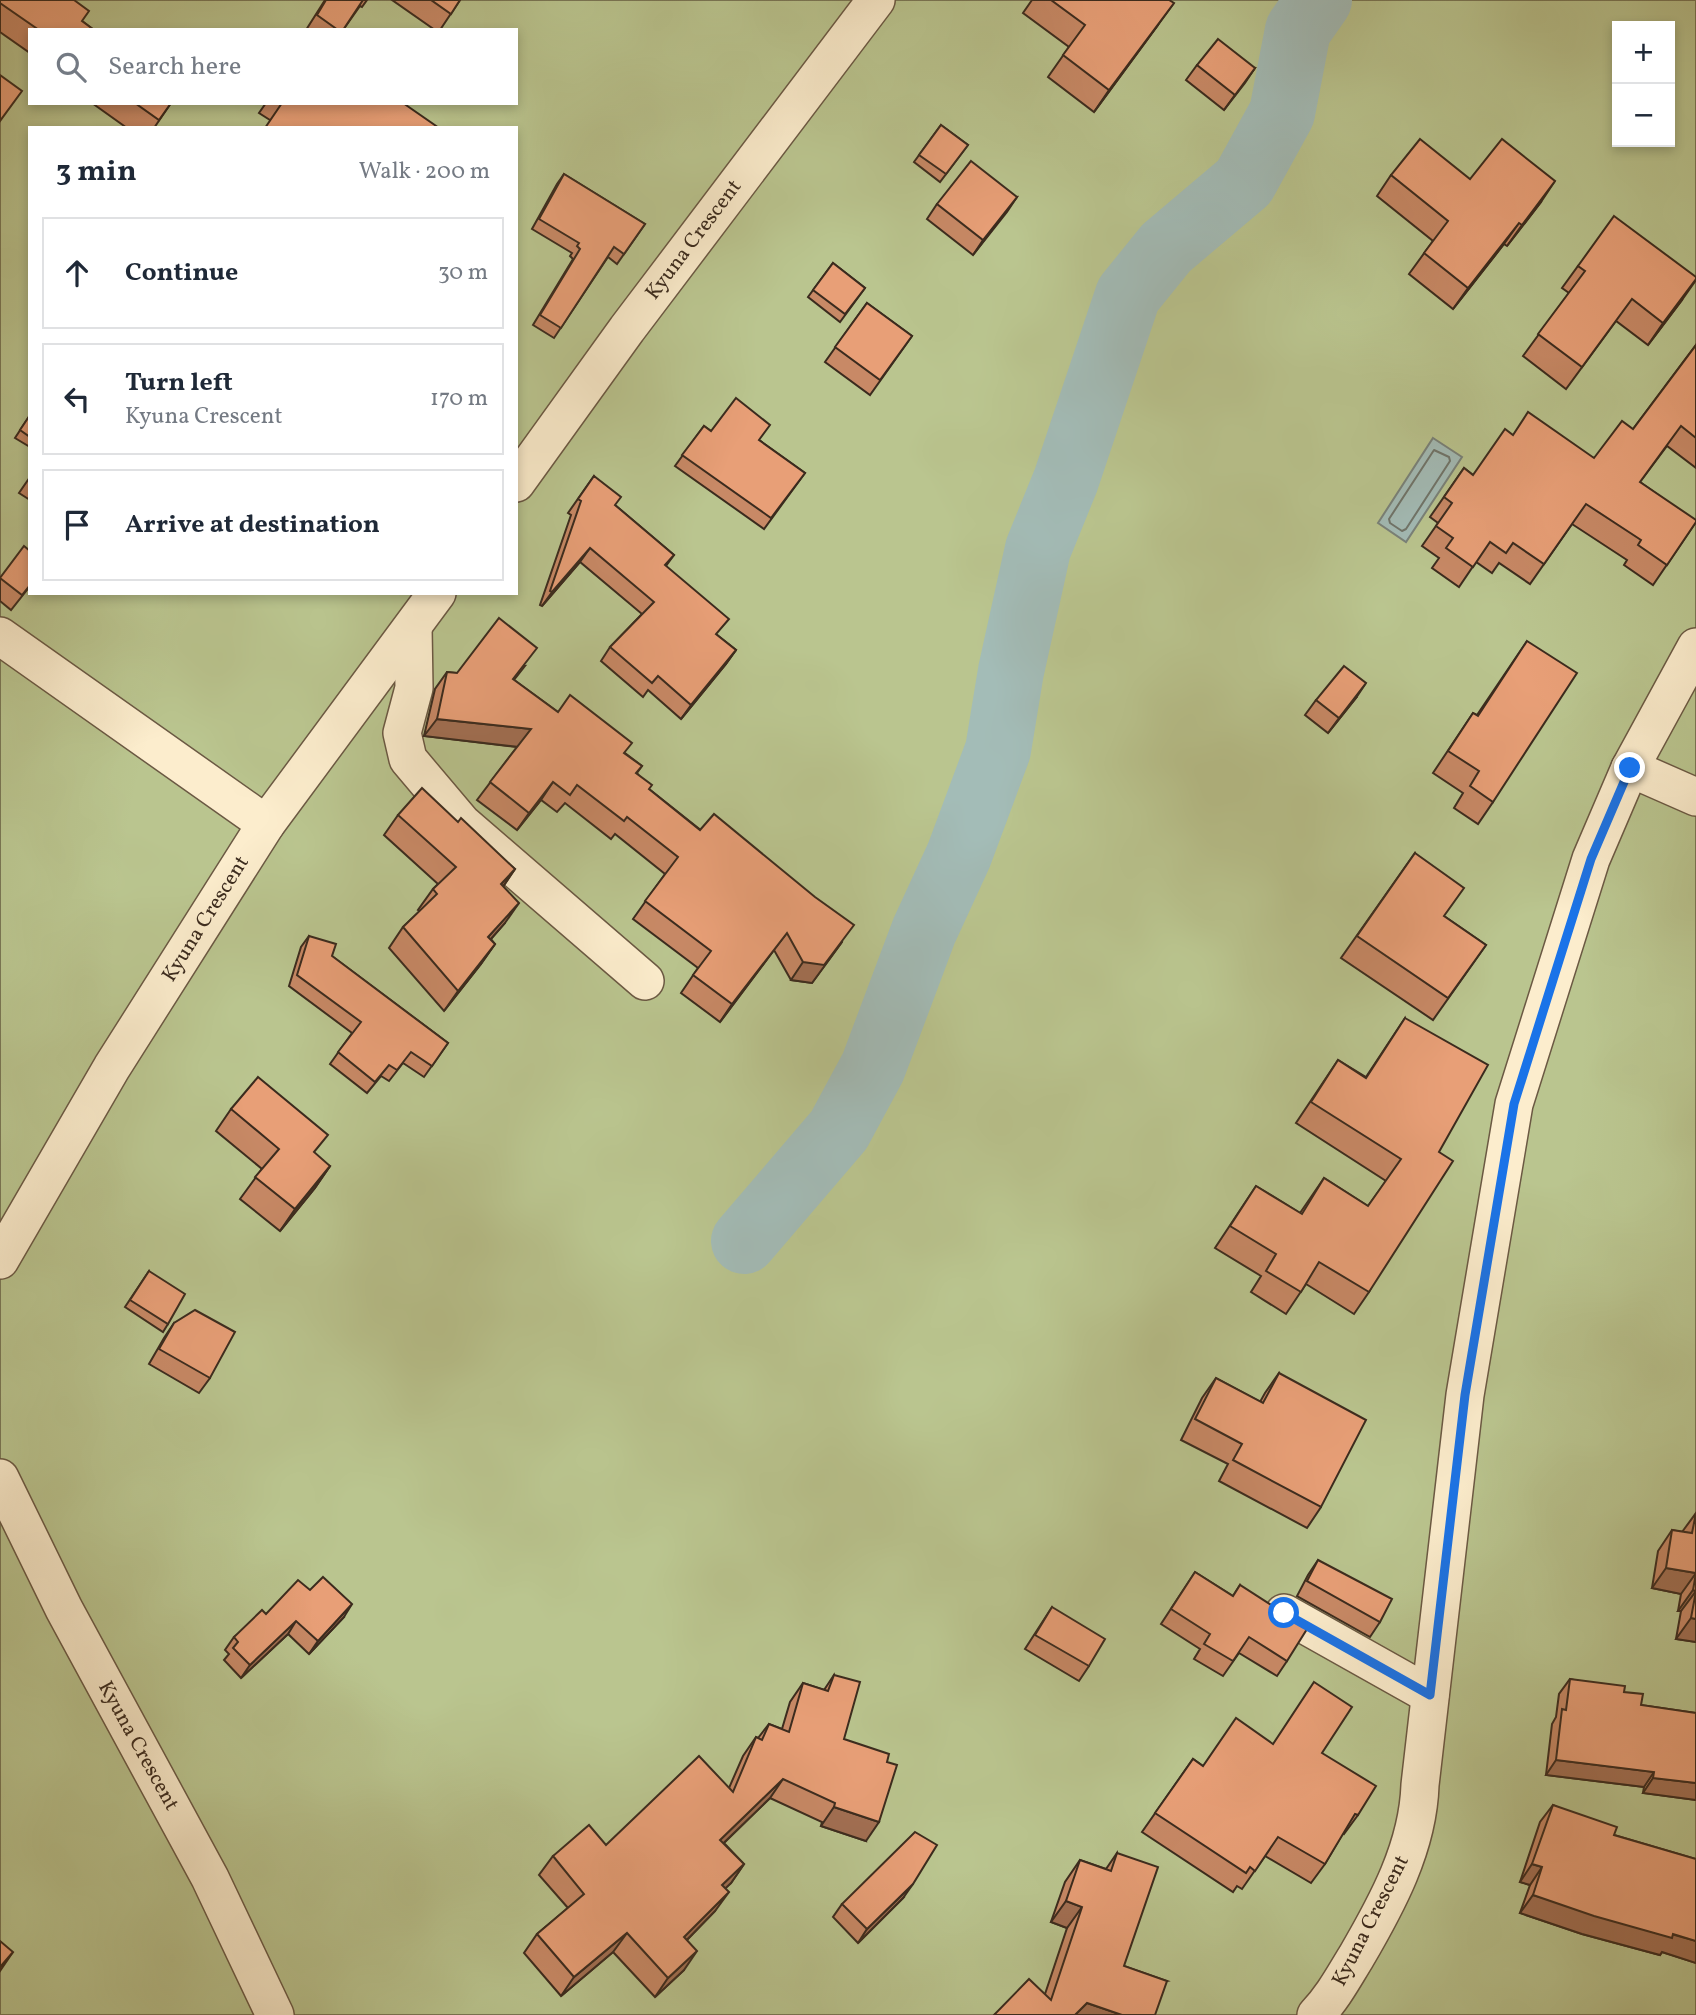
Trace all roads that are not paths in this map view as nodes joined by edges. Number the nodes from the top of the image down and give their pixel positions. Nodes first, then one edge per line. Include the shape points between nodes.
1 (876, 0) edge
2 (518, 480) edge
3 (436, 595) edge
4 (412, 627) junction
5 (0, 636) edge
6 (1696, 647) edge
7 (1630, 768) junction
8 (1696, 797) edge
9 (266, 824) junction
10 (645, 981) dead end
11 (0, 1260) edge
12 (0, 1478) edge
13 (1284, 1613) edge
14 (1430, 1695) junction
15 (275, 2015) edge
16 (1316, 2015) edge

1 - 2 street, Kyuna Crescent
3 - 4 street, Kyuna Crescent
4 - 9 street, Kyuna Crescent
4 - 10 street via 414,688 402,733 408,759 462,823
5 - 9 street
6 - 7 street, Kyuna Crescent
7 - 8 street
7 - 14 street, Kyuna Crescent via 1591,859 1514,1104 1465,1395
9 - 11 street, Kyuna Crescent via 111,1068
12 - 15 street, Kyuna Crescent via 64,1609 210,1878
13 - 14 street
14 - 16 street, Kyuna Crescent via 1419,1809 1405,1862 1369,1933 1330,2000

